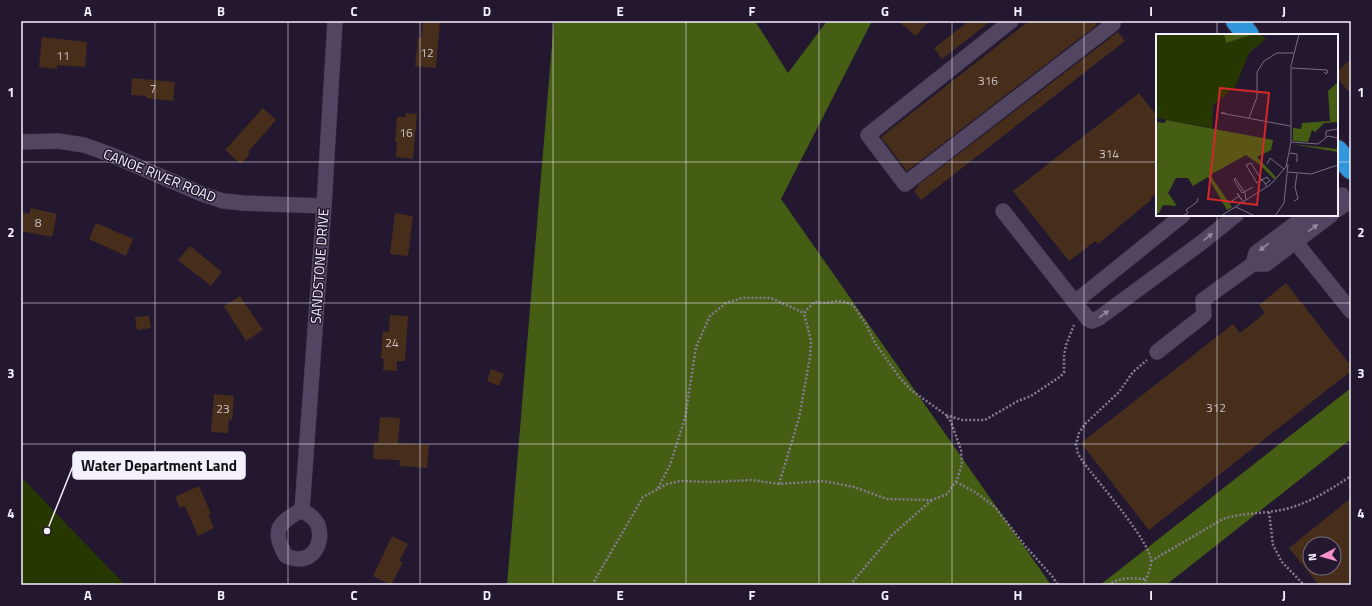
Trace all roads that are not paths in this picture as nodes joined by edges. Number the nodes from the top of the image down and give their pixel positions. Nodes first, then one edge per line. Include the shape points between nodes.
1 (335, 21) edge
2 (1011, 21) edge
3 (1110, 21) edge
4 (1237, 21) edge
5 (1247, 34) edge
6 (21, 142) edge
7 (1338, 151) edge
8 (1351, 168) edge
9 (1343, 193) edge
10 (324, 206) junction
11 (1338, 209) edge
12 (1004, 211) dead end
13 (1182, 216) edge
14 (1235, 216) edge
15 (1306, 216) edge
16 (1329, 216) edge
17 (1290, 236) junction
18 (1075, 302) junction
19 (1351, 311) edge
20 (1157, 352) road end
21 (302, 510) dead end

1 - 10 street, SANDSTONE DRIVE
2 - 3 street via 868,135 905,184 1113,24
4 - 5 highway
6 - 10 street, CANOE RIVER ROAD via 58,141 84,145 224,201
7 - 8 highway
9 - 11 street via 1344,205
10 - 21 street, SANDSTONE DRIVE
12 - 18 street
13 - 18 street
18 -> 14 street via 1090,321 1094,320
15 - 17 street
17 -> 16 street
17 - 19 street
17 - 20 street via 1266,264 1253,264 1203,300 1204,315

